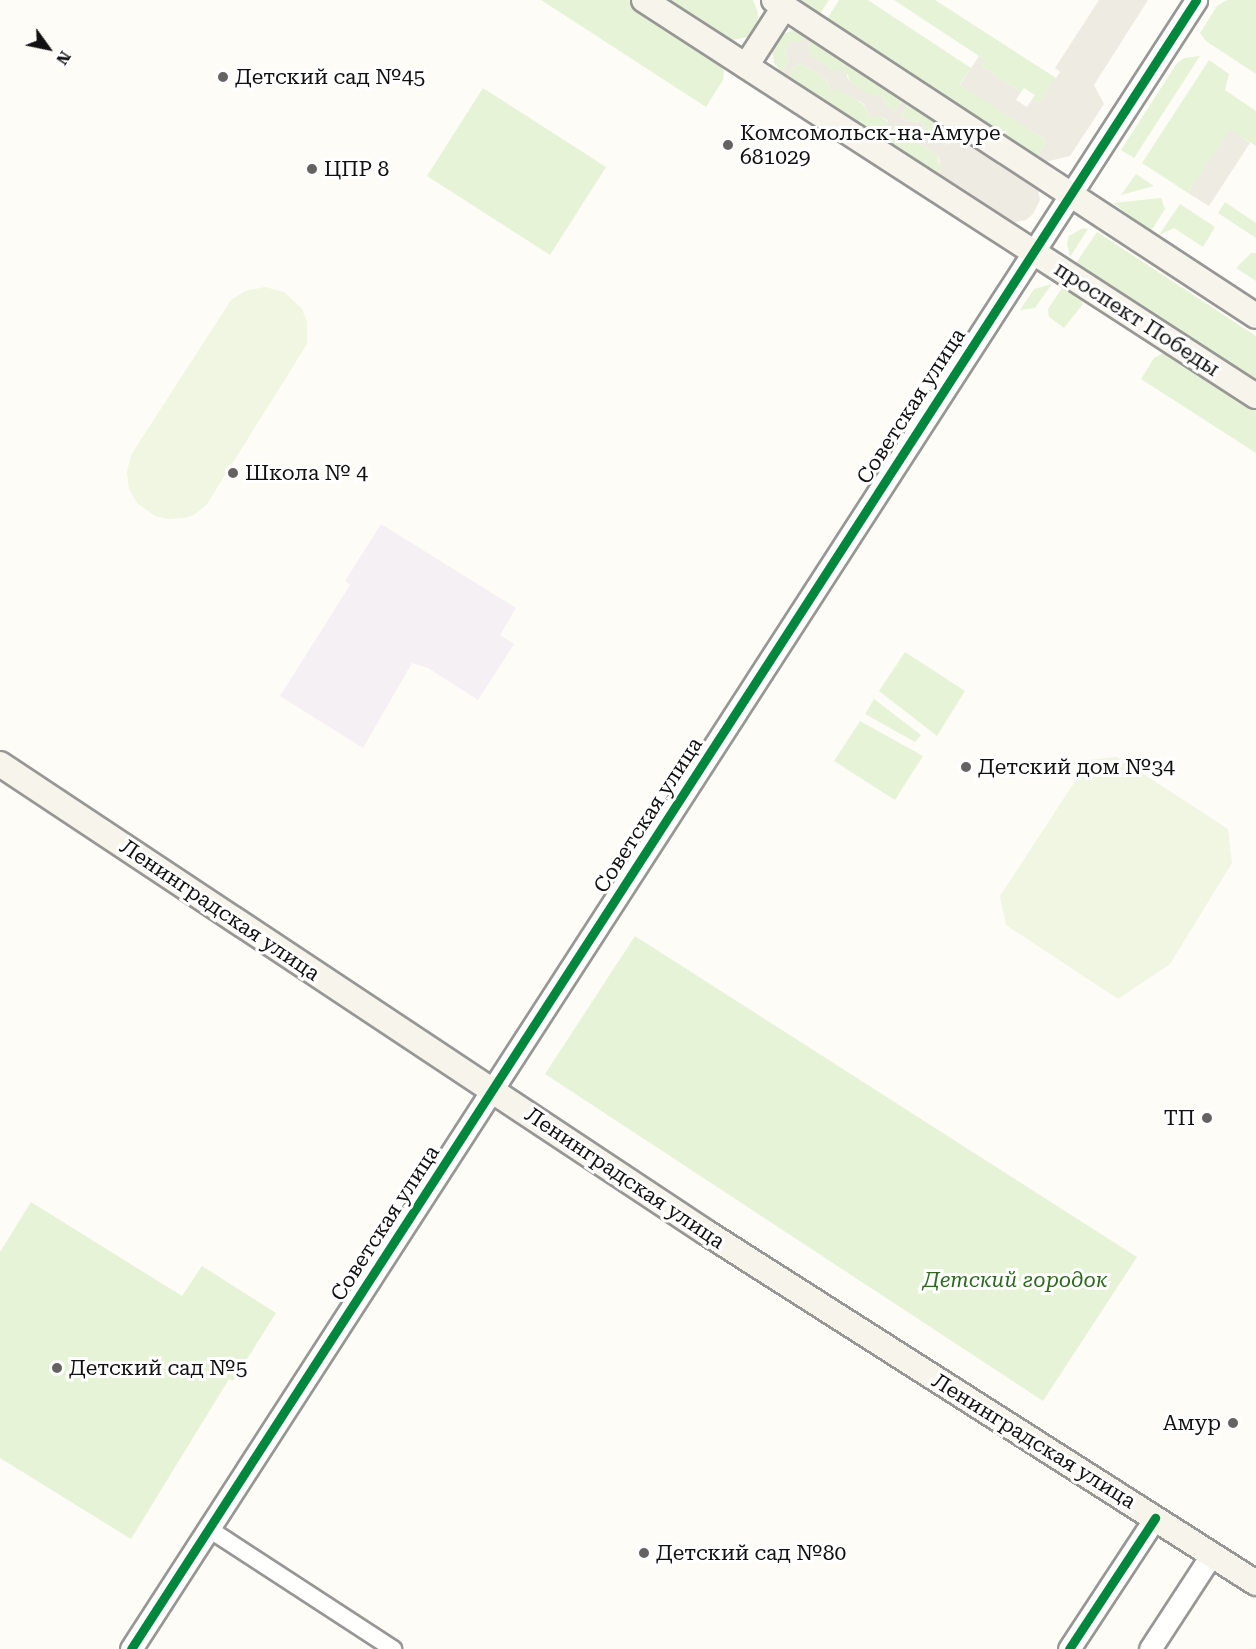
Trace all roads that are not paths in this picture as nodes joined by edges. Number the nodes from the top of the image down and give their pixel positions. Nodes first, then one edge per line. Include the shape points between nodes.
1 (644, 0) edge
2 (1196, 0) edge
3 (779, 3) edge
4 (746, 66) junction
5 (1070, 193) junction
6 (1031, 252) junction
7 (1256, 316) edge
8 (1256, 396) edge
9 (0, 764) edge
10 (492, 1090) junction
11 (1155, 1518) junction
12 (209, 1529) junction
13 (1212, 1554) junction
14 (1256, 1583) edge
15 (131, 1649) edge
16 (393, 1649) edge
17 (1069, 1649) edge
18 (1150, 1649) edge

1 - 4 main road, проспект Победы
2 - 5 street, Советская улица
3 - 4 main road
3 - 5 main road
4 - 6 main road, проспект Победы
5 - 6 street, Советская улица
5 - 7 main road
6 - 8 main road, проспект Победы
6 - 10 street, Советская улица
9 - 10 main road, Ленинградская улица
10 - 11 main road, Ленинградская улица via 707,1233
10 - 12 street, Советская улица
11 - 13 main road, Ленинградская улица
11 - 17 street
12 - 15 street, Советская улица
12 - 16 street
13 - 14 main road, Ленинградская улица
13 - 18 street

